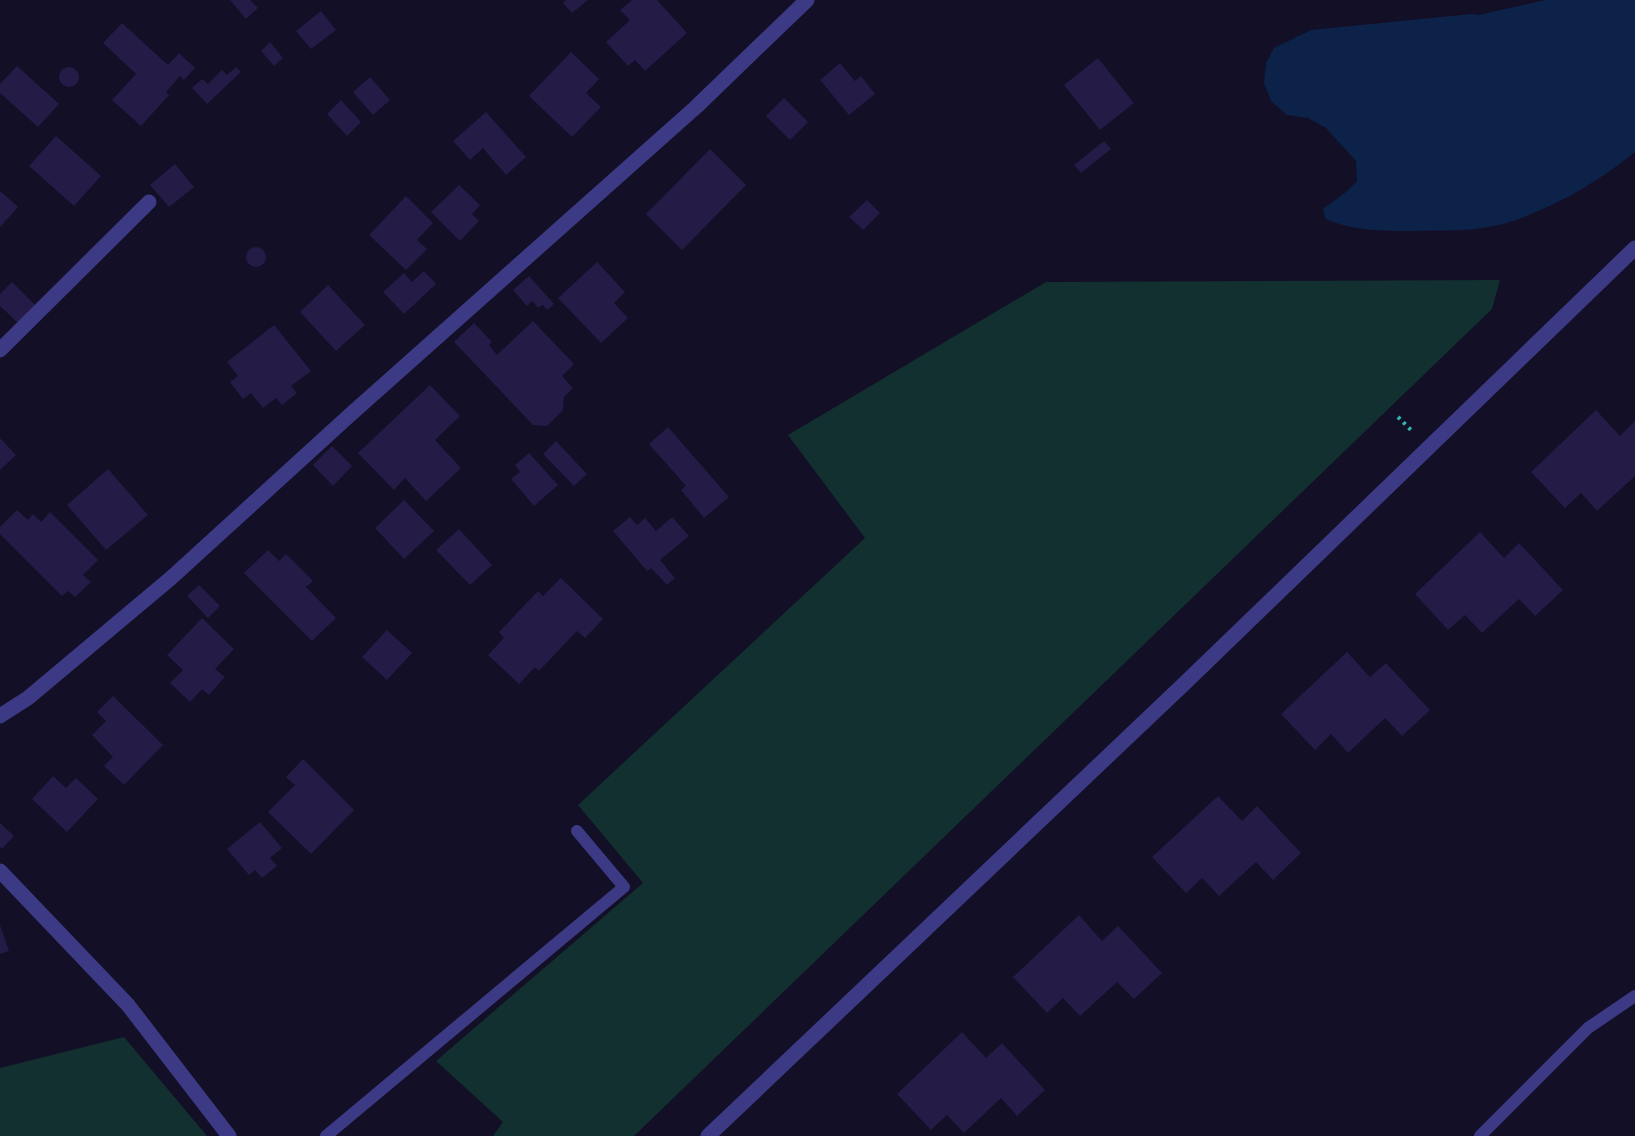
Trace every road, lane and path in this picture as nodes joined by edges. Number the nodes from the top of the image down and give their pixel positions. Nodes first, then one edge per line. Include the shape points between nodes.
1 (807, 0) edge
2 (149, 202) dead end
3 (1635, 248) edge
4 (0, 350) edge
5 (1398, 417) dead end
6 (1413, 432) dead end
7 (0, 716) edge
8 (577, 831) dead end
9 (0, 871) edge
10 (1635, 996) edge
11 (228, 1136) edge
12 (326, 1136) edge
13 (708, 1136) edge
14 (1480, 1136) edge

1 - 7 street via 696,107 171,578 28,698
2 - 4 street
3 - 13 street via 1177,691
5 - 6 path
8 - 12 lane via 624,887
9 - 11 street via 128,1005
10 - 14 lane via 1588,1028

